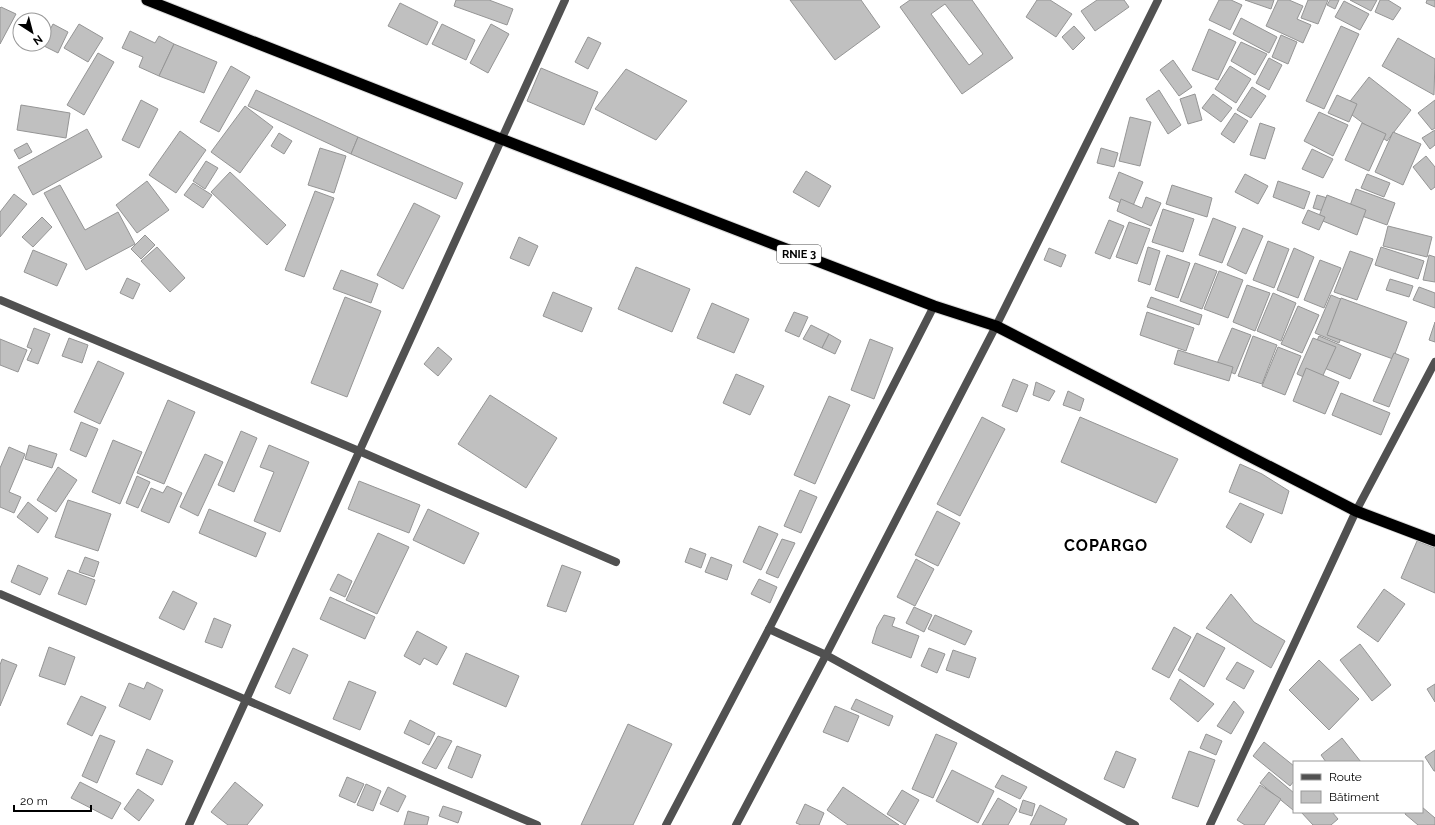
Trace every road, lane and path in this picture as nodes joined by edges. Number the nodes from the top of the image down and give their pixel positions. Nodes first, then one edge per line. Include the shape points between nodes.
1 (147, 0) edge
2 (565, 0) edge
3 (1158, 0) edge
4 (501, 139) junction
5 (0, 300) edge
6 (934, 306) junction
7 (996, 326) junction
8 (1435, 362) edge
9 (359, 451) junction
10 (1356, 511) junction
11 (1435, 541) edge
12 (616, 562) dead end
13 (0, 594) edge
14 (769, 629) junction
15 (826, 655) junction
16 (246, 700) junction
17 (189, 825) edge
18 (537, 825) edge
19 (666, 825) edge
20 (736, 825) edge
21 (1135, 825) edge
22 (1210, 825) edge

1 - 4 highway, RNIE 3
2 - 4 street
3 - 7 street
4 - 6 highway, RNIE 3
4 - 9 street
5 - 9 street
6 - 7 highway, RNIE 3
6 - 14 street
7 - 10 highway, RNIE 3
7 - 15 street
8 - 10 street
9 - 12 street
9 - 16 street
10 - 11 highway, RNIE 3
10 - 22 street
13 - 16 street
14 - 15 street
14 - 19 street
15 - 20 street
15 - 21 street
16 - 17 street
16 - 18 street

